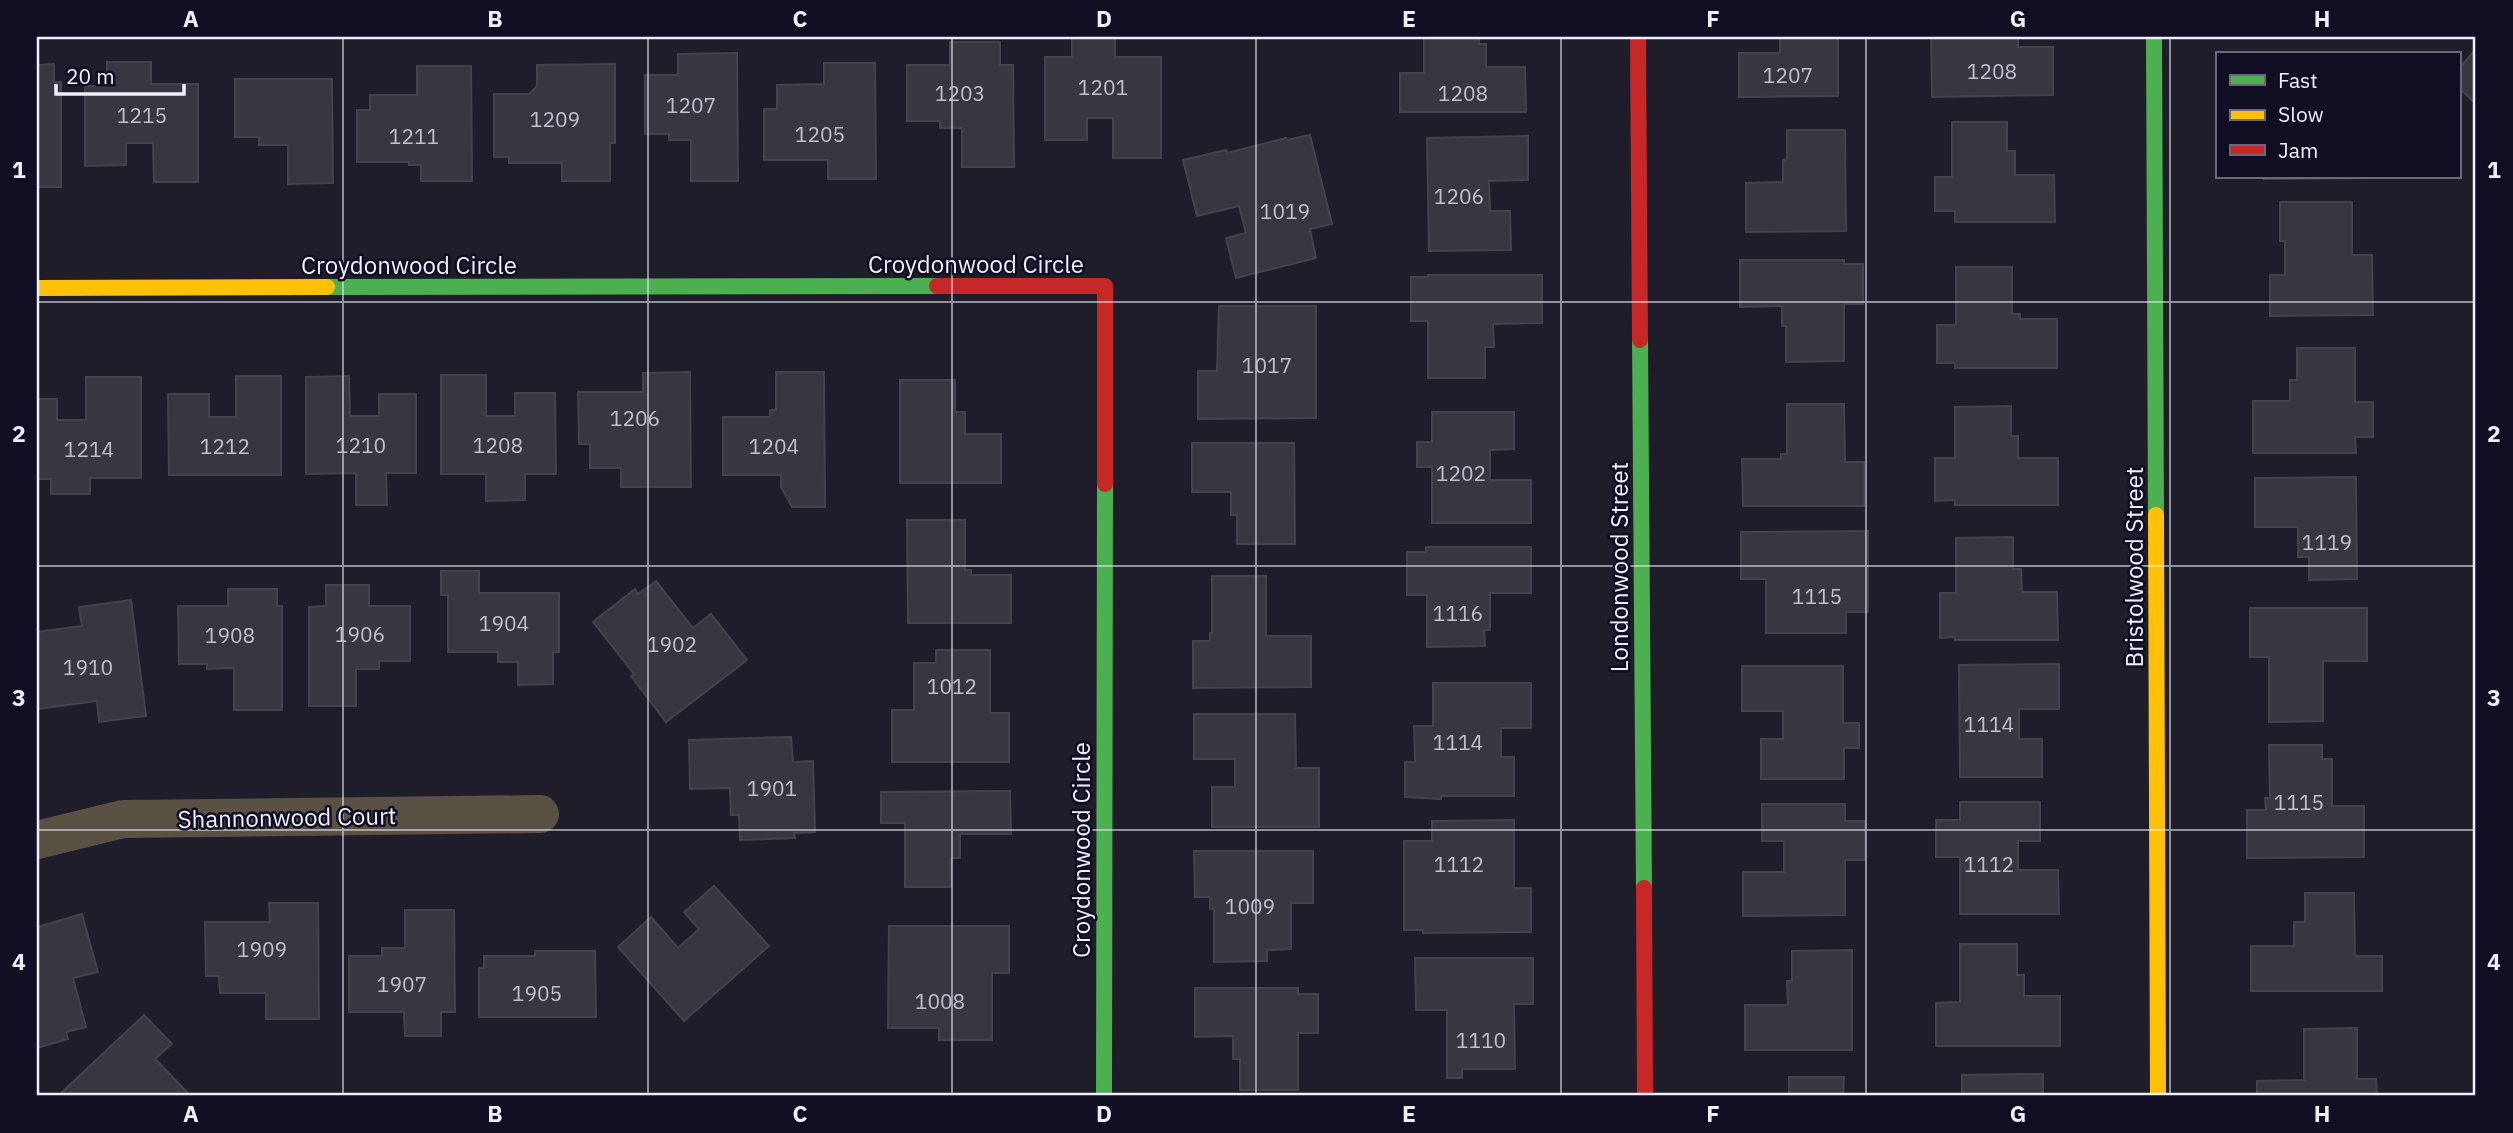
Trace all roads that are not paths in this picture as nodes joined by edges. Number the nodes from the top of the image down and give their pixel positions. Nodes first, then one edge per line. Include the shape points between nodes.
1 (1638, 37) edge
2 (2154, 37) edge
3 (37, 288) edge
4 (540, 814) dead end
5 (37, 840) edge
6 (1104, 1096) edge
7 (1644, 1096) edge
8 (2158, 1096) edge

1 - 7 street, Londonwood Street
2 - 8 street, Bristolwood Street
3 - 6 street, Croydonwood Circle via 1105,286
4 - 5 street, Shannonwood Court via 123,819

